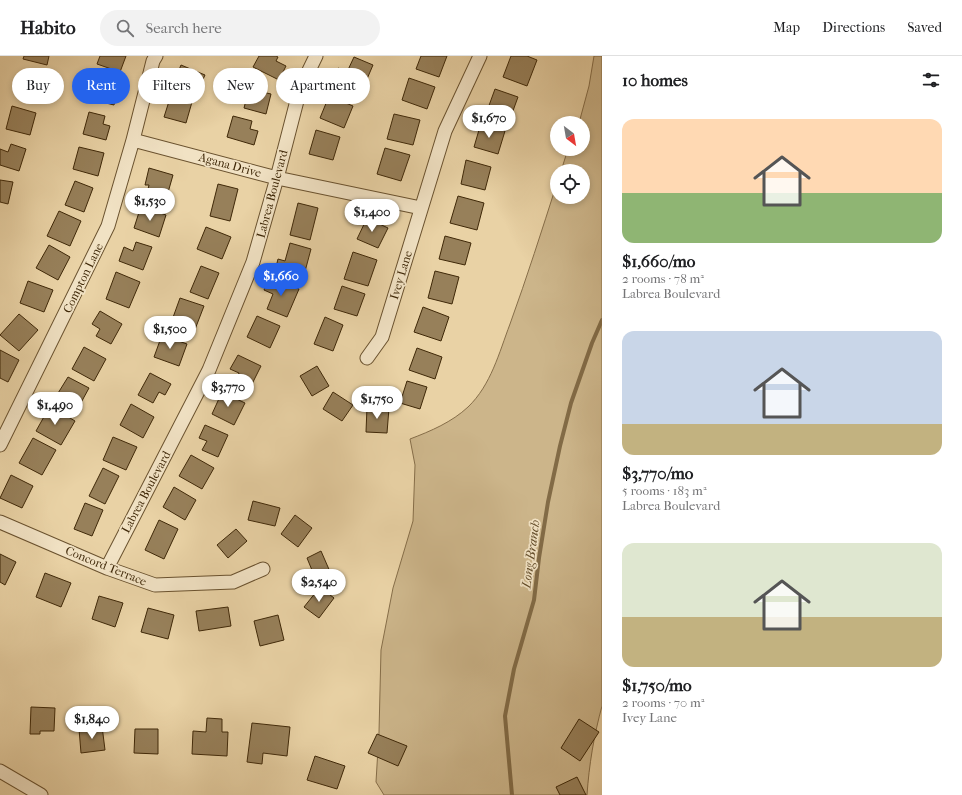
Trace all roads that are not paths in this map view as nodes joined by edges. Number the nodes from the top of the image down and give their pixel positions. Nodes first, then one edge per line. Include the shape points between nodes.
1 (156, 56) edge
2 (316, 56) edge
3 (480, 56) edge
4 (133, 140) junction
5 (277, 178) junction
6 (421, 208) junction
7 (367, 358) dead end
8 (0, 445) edge
9 (0, 522) edge
10 (106, 568) junction
11 (263, 569) dead end
12 (0, 771) edge
13 (41, 795) edge

1 - 4 street, Compton Lane
2 - 5 street, Labrea Boulevard via 300,89
3 - 6 street, Ivey Lane via 445,131
4 - 5 street, Agana Drive
4 - 8 street, Compton Lane via 108,226
5 - 6 street, Agana Drive
5 - 10 street, Labrea Boulevard via 253,262 209,370
6 - 7 street, Ivey Lane via 382,337
9 - 10 street, Concord Terrace
10 - 11 street, Concord Terrace via 155,585 234,582
12 - 13 street

